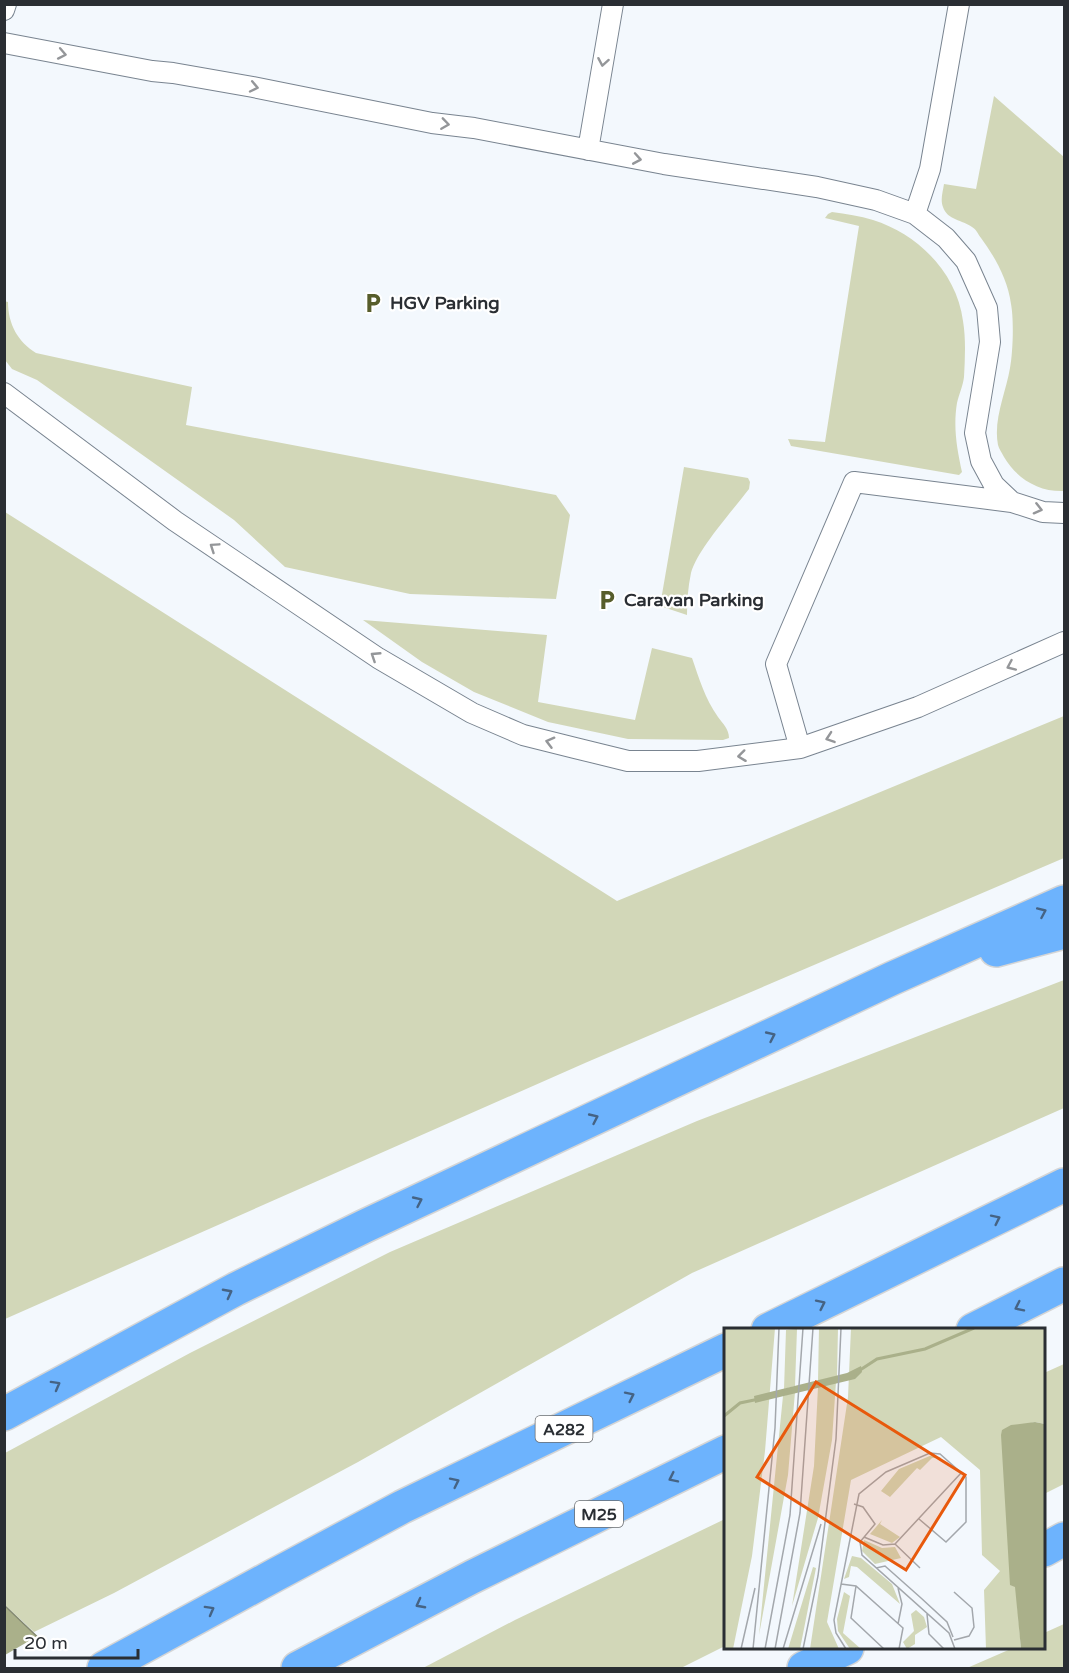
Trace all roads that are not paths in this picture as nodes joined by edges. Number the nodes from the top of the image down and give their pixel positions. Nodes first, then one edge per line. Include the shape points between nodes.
1 (6, 4) edge
2 (613, 4) edge
3 (959, 4) edge
4 (4, 10) edge
5 (4, 43) edge
6 (588, 150) junction
7 (915, 214) junction
8 (4, 393) edge
9 (1012, 502) junction
10 (1065, 513) edge
11 (1065, 642) edge
12 (800, 748) junction
13 (1065, 902) edge
14 (1065, 932) edge
15 (893, 978) junction
16 (1065, 1185) edge
17 (1065, 1284) edge
18 (770, 1328) edge
19 (975, 1328) edge
20 (724, 1351) edge
21 (4, 1414) edge
22 (724, 1453) edge
23 (1065, 1539) edge
24 (1045, 1549) edge
25 (843, 1649) edge
26 (104, 1668) edge
27 (298, 1668) edge
28 (804, 1668) edge

1 - 4 lane
2 -> 6 lane
3 - 7 lane via 930,169
5 -> 6 lane
6 -> 7 lane via 817,187 876,200
7 - 9 lane via 946,238 966,261 987,308 990,342 975,433 981,461 994,485
12 -> 8 lane via 698,761 628,761 523,735 472,713 378,658 194,534
9 -> 10 lane via 1043,512
9 - 12 lane via 854,482 776,664
11 -> 12 lane via 918,707
15 -> 13 highway
14 - 15 highway
21 -> 15 highway via 236,1289
18 -> 16 highway
17 -> 19 highway
26 -> 20 highway, A282 via 402,1507
22 -> 27 highway, M25
23 - 24 highway
25 - 28 highway

